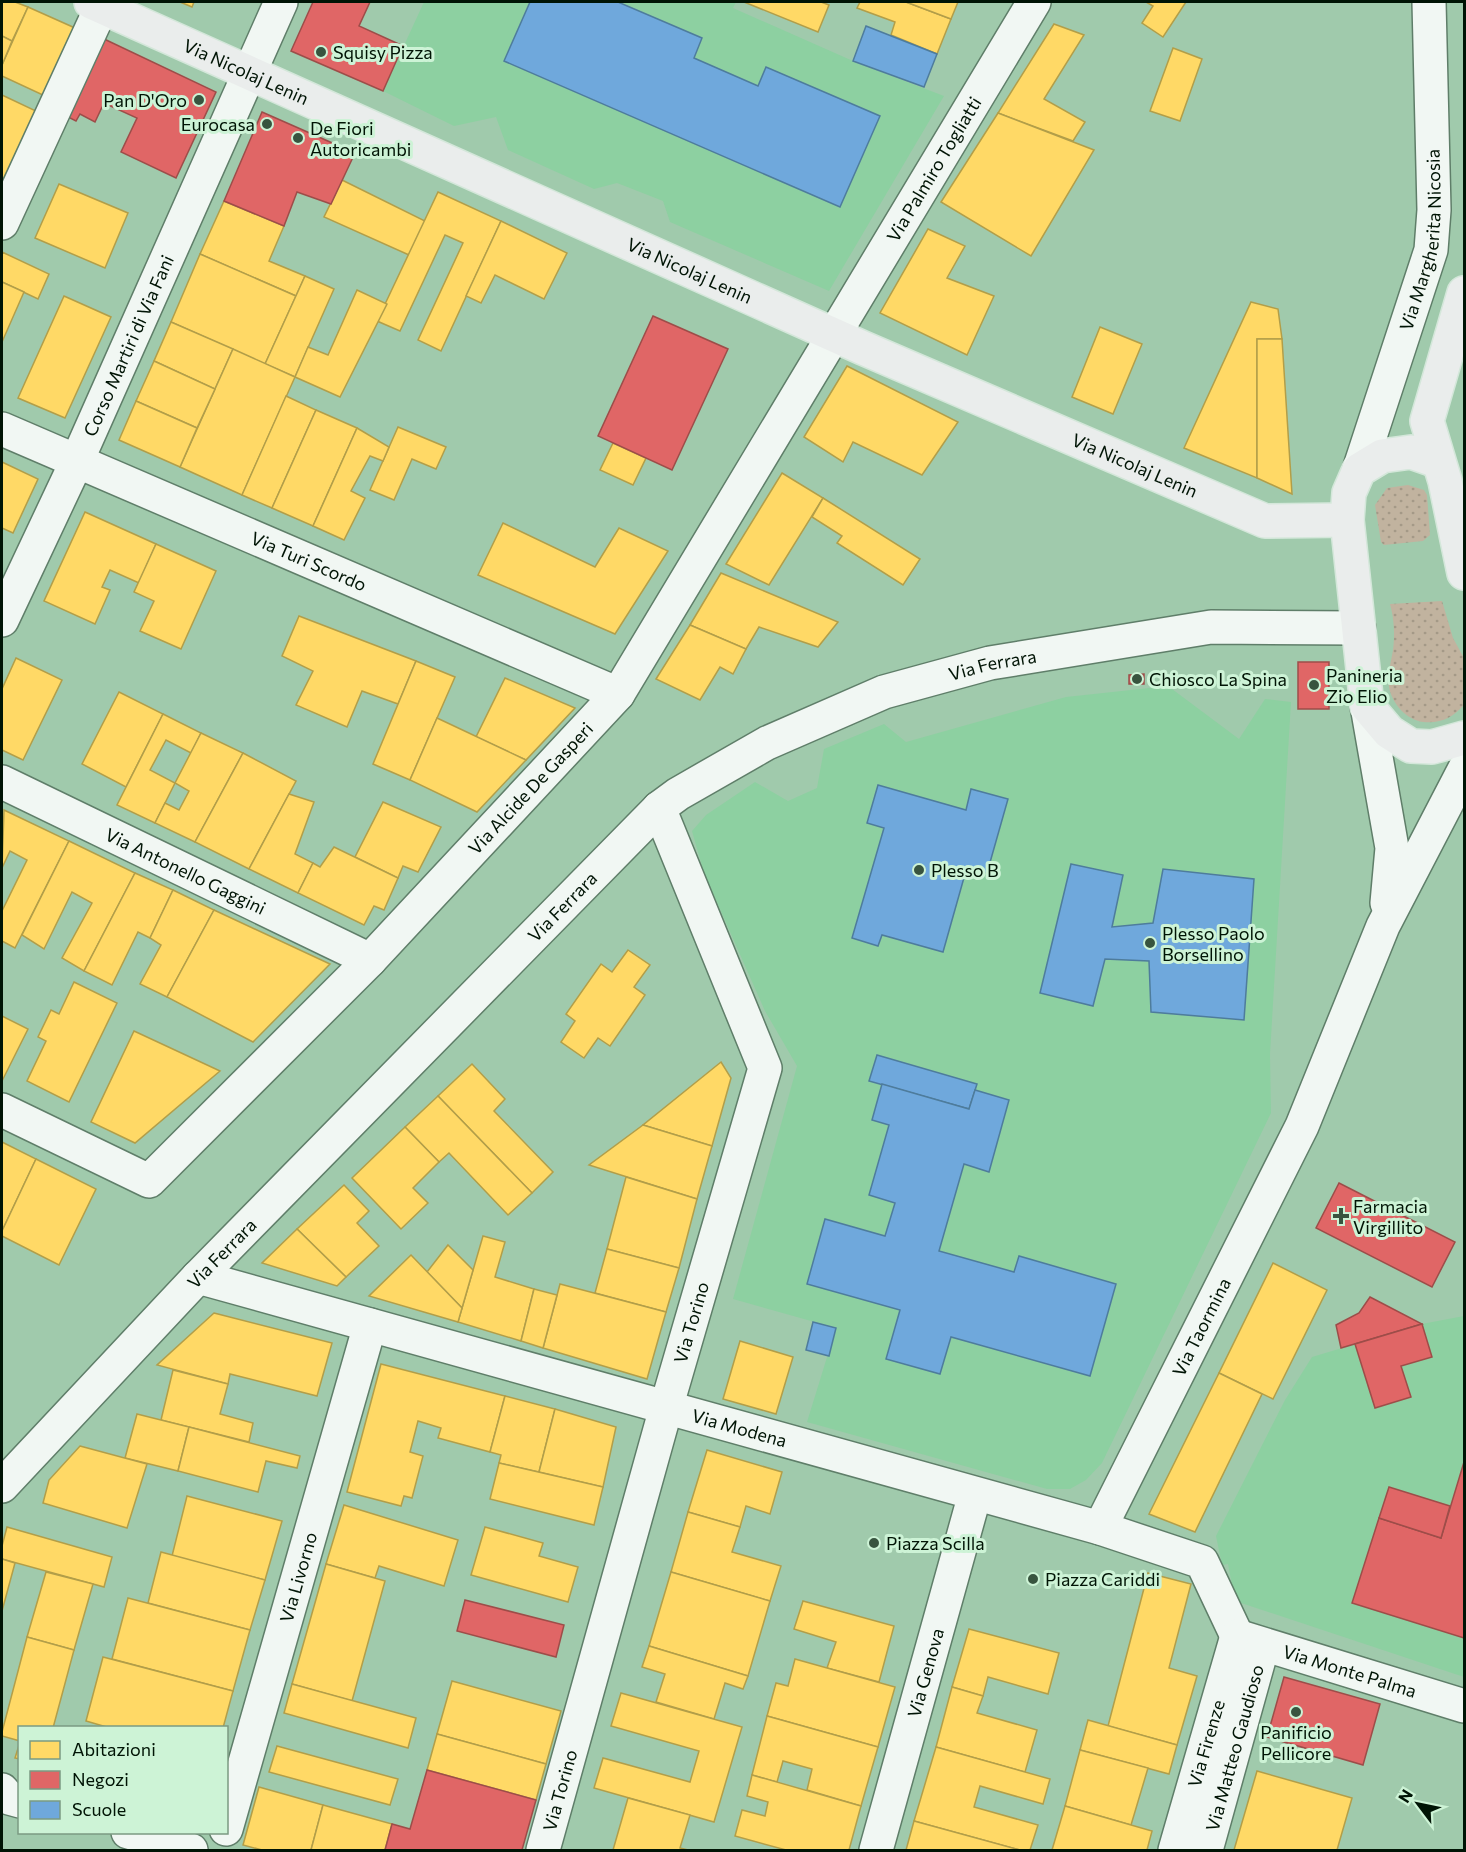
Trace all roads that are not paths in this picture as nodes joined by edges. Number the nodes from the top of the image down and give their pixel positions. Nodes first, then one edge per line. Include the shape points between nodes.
1 (281, 2) edge
2 (1034, 2) edge
3 (1429, 2) edge
4 (97, 4) edge
5 (250, 71) junction
6 (2, 223) edge
7 (1464, 292) edge
8 (832, 334) junction
9 (2, 429) edge
10 (1437, 461) junction
11 (76, 463) junction
12 (1359, 470) junction
13 (1347, 520) junction
14 (1464, 573) edge
15 (2, 620) edge
16 (1359, 628) junction
17 (618, 694) junction
18 (1367, 706) junction
19 (1464, 738) edge
20 (1464, 770) edge
21 (2, 782) edge
22 (659, 808) junction
23 (1383, 926) junction
24 (370, 960) junction
25 (2, 1110) edge
26 (198, 1277) junction
27 (370, 1325) junction
28 (666, 1408) junction
29 (2, 1486) edge
30 (975, 1494) junction
31 (1100, 1528) junction
32 (1250, 1641) junction
33 (1464, 1706) edge
34 (2, 1790) edge
35 (18, 1800) edge
36 (228, 1824) edge
37 (132, 1834) edge
38 (225, 1834) edge
39 (191, 1851) edge
40 (220, 1851) edge
41 (543, 1851) edge
42 (876, 1851) edge
43 (1175, 1851) edge
44 (1206, 1851) edge

1 - 5 street, Corso Martiri di Via Fani
2 - 8 street, Via Palmiro Togliatti
3 - 12 street, Via Margherita Nicosia via 1434,210 1431,250
4 - 5 main road, Via Nicolaj Lenin
4 - 6 street
5 - 8 main road, Via Nicolaj Lenin
5 - 11 street, Corso Martiri di Via Fani
7 - 10 main road via 1427,421
8 - 13 main road, Via Nicolaj Lenin via 1264,521
8 - 17 street, Via Alcide De Gasperi
9 - 11 street, Via Turi Scordo
10 - 12 main road via 1411,452 1382,456
10 - 14 main road via 1445,481
11 - 15 street, Corso Martiri di Via Fani
11 - 17 street, Via Turi Scordo
12 - 13 main road via 1349,493
13 - 16 main road
16 - 18 main road
16 - 22 street, Via Ferrara via 1211,627 990,663 884,692 767,743
17 - 24 street, Via Alcide De Gasperi
18 - 19 main road via 1389,732 1411,746 1432,747
18 - 23 street via 1392,848
20 - 23 street
21 - 24 street, Via Antonello Gaggini
22 - 26 street, Via Ferrara
22 - 28 street, Via Torino via 765,1068
23 - 31 street, Via Taormina via 1302,1126
24 - 25 street, Via Alcide De Gasperi via 149,1181
26 - 27 street, Via Modena
26 - 29 street, Via Ferrara
27 - 28 street, Via Modena
27 - 36 street, Via Livorno
28 - 30 street, Via Modena
28 - 41 street, Via Torino
30 - 31 street, Via Modena
30 - 42 street, Via Genova
31 - 32 street, Via Modena via 1202,1562
32 - 33 street, Via Monte Palma
32 - 43 street, Via Firenze
32 - 44 street, Via Matteo Gaudioso
34 - 35 street
37 - 39 street
38 - 40 street, Via Livorno

